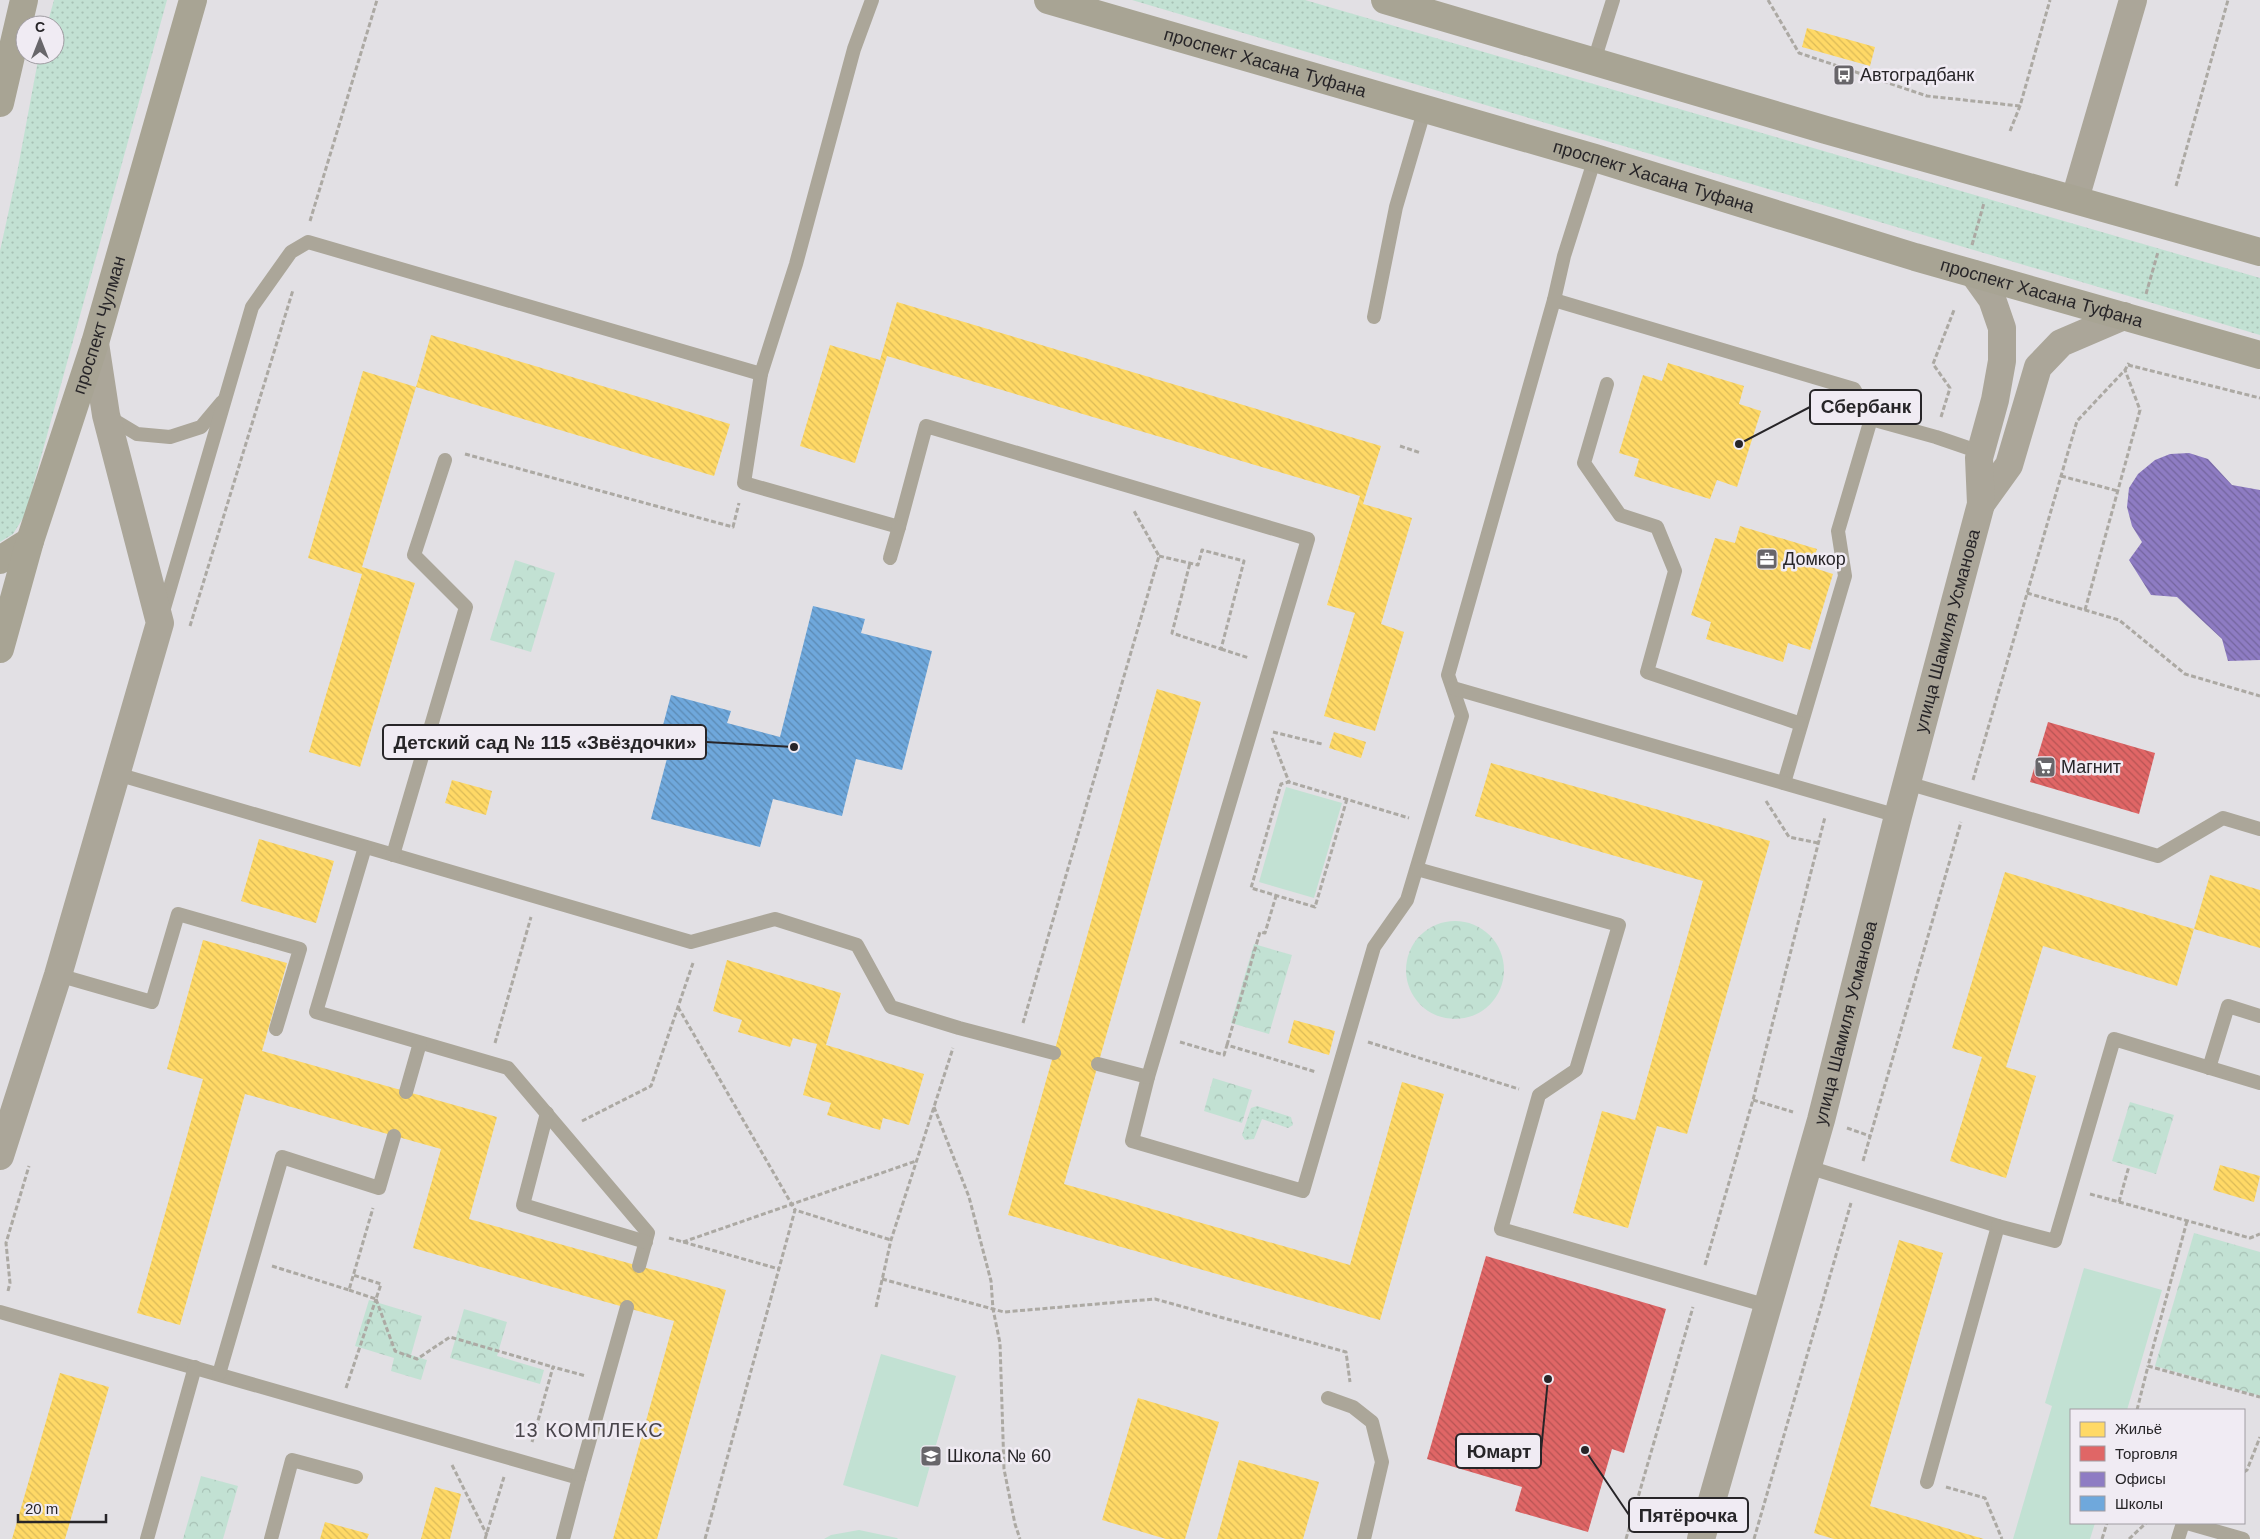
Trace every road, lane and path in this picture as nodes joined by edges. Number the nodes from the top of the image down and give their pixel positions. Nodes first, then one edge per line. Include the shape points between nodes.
1 (24, 0) edge
2 (193, 0) edge
3 (872, 0) edge
4 (1048, 0) edge
5 (1385, 0) edge
6 (1613, 0) edge
7 (1768, 0) edge
8 (2050, 0) edge
9 (2133, 0) edge
10 (2228, 0) edge
11 (1594, 61) junction
12 (0, 103) edge
13 (2020, 106) junction
14 (1425, 108) junction
15 (2010, 131) dead end
16 (1595, 158) junction
17 (2176, 186) dead end
18 (1985, 199) dead end
19 (2075, 199) junction
20 (2158, 249) dead end
21 (2260, 252) edge
22 (1972, 262) junction
23 (1554, 300) junction
24 (2134, 309) junction
25 (1954, 310) dead end
26 (1374, 317) dead end
27 (95, 343) junction
28 (2260, 355) edge
29 (2125, 370) junction
30 (761, 374) junction
31 (1606, 384) dead end
32 (2260, 398) edge
33 (224, 400) junction
34 (106, 416) junction
35 (1871, 419) junction
36 (1936, 437) junction
37 (1400, 446) dead end
38 (1980, 452) junction
39 (1420, 453) dead end
40 (445, 460) joint
41 (2061, 476) junction
42 (744, 483) junction
43 (1118, 483) junction
44 (2118, 491) junction
45 (1981, 504) junction
46 (899, 526) junction
47 (30, 541) junction
48 (1159, 556) junction
49 (890, 558) dead end
50 (0, 560) edge
51 (1190, 563) junction
52 (2027, 593) junction
53 (2085, 610) junction
54 (160, 623) junction
55 (0, 649) edge
56 (1221, 649) junction
57 (1271, 664) junction
58 (1452, 688) junction
59 (2260, 696) edge
60 (1801, 724) junction
61 (1322, 744) dead end
62 (1748, 773) junction
63 (117, 774) junction
64 (1289, 782) junction
65 (1784, 783) junction
66 (1908, 783) junction
67 (1830, 796) junction
68 (1347, 799) junction
69 (1967, 800) junction
70 (1898, 816) junction
71 (1430, 824) junction
72 (2260, 829) edge
73 (1818, 843) junction
74 (365, 847) junction
75 (393, 855) junction
76 (1417, 869) junction
77 (1276, 896) junction
78 (536, 897) junction
79 (701, 939) junction
80 (58, 975) junction
81 (678, 1007) junction
82 (2260, 1016) edge
83 (959, 1028) junction
84 (276, 1029) dead end
85 (1160, 1036) junction
86 (1348, 1036) junction
87 (420, 1042) junction
88 (1017, 1043) junction
89 (1226, 1045) junction
90 (1054, 1053) dead end
91 (490, 1063) junction
92 (1098, 1064) dead end
93 (2209, 1068) junction
94 (1148, 1077) junction
95 (1336, 1078) junction
96 (2260, 1083) edge
97 (406, 1092) dead end
98 (1539, 1095) junction
99 (1753, 1100) junction
100 (934, 1107) junction
101 (1788, 1110) dead end
102 (547, 1113) junction
103 (1849, 1129) dead end
104 (562, 1131) junction
105 (394, 1136) dead end
106 (1870, 1136) junction
107 (0, 1156) edge
108 (917, 1160) junction
109 (2129, 1166) dead end
110 (1808, 1167) junction
111 (1857, 1182) junction
112 (379, 1188) junction
113 (2111, 1200) dead end
114 (2119, 1202) junction
115 (791, 1204) junction
116 (795, 1210) junction
117 (2187, 1220) junction
118 (1998, 1226) junction
119 (2260, 1234) edge
120 (647, 1237) junction
121 (891, 1240) junction
122 (683, 1242) junction
123 (253, 1260) junction
124 (639, 1266) dead end
125 (779, 1269) junction
126 (353, 1275) junction
127 (882, 1279) junction
128 (1699, 1286) junction
129 (349, 1290) junction
130 (376, 1299) junction
131 (1768, 1306) junction
132 (627, 1307) dead end
133 (876, 1307) dead end
134 (993, 1309) junction
135 (0, 1312) edge
136 (2148, 1366) junction
137 (195, 1368) junction
138 (553, 1368) junction
139 (219, 1374) junction
140 (605, 1382) junction
141 (2260, 1397) edge
142 (1328, 1398) dead end
143 (1353, 1407) junction
144 (340, 1409) junction
145 (2137, 1409) edge
146 (438, 1437) junction
147 (2260, 1437) edge
148 (510, 1458) junction
149 (526, 1462) junction
150 (2245, 1471) edge
151 (356, 1477) dead end
152 (579, 1478) junction
153 (1927, 1482) joint
154 (2107, 1524) edge
155 (2145, 1524) edge
156 (2183, 1524) edge
157 (2190, 1524) edge
158 (486, 1537) edge
159 (147, 1539) edge
160 (271, 1539) edge
161 (563, 1539) edge
162 (705, 1539) edge
163 (1020, 1539) edge
164 (1364, 1539) edge
165 (1626, 1539) edge
166 (1701, 1539) edge
167 (1754, 1539) edge
168 (2002, 1539) edge
169 (2102, 1539) edge
170 (2128, 1539) edge
171 (2178, 1539) edge
172 (2243, 1539) edge

1 - 12 main road
2 - 27 main road, проспект Чулман
3 - 30 lane via 854,49 796,264
4 - 14 main road, проспект Хасана Туфана
5 - 11 main road
6 - 11 lane
7 - 13 path via 1799,53 1927,96
8 - 13 path
9 - 19 street
10 - 17 path
11 - 19 main road via 1835,133
13 - 15 path
14 - 16 main road, проспект Хасана Туфана
14 - 26 lane via 1396,207
16 - 22 main road, проспект Хасана Туфана
16 - 23 lane via 1564,256
18 - 22 path
19 - 21 main road
20 - 24 path
22 - 24 main road, проспект Хасана Туфана
22 - 38 street, улица Шамиля Усманова via 1992,299 2002,328 1995,400
23 - 35 lane via 1854,389
23 - 58 lane via 1448,675
24 - 28 main road, проспект Хасана Туфана
24 - 45 street, улица Шамиля Усманова via 2061,343 2038,368 2009,465
25 - 36 path via 1933,364 1950,388
27 - 34 street
27 - 47 main road, проспект Чулман
29 - 32 path via 2128,364
29 - 41 path via 2077,421
29 - 44 path via 2140,410
30 - 33 lane via 308,242 292,252 252,307
30 - 42 lane
31 - 60 lane via 1584,464 1620,515 1657,526 1675,571 1647,672
33 - 34 lane via 201,427 170,437 138,434
33 - 54 lane
34 - 54 street
35 - 36 lane
35 - 60 lane via 1838,531 1845,576
36 - 38 lane
37 - 39 path
38 - 45 street, улица Шамиля Усманова
40 - 42 path via 463,454 733,526
40 - 75 lane via 414,555 466,607
41 - 44 path
41 - 52 path
42 - 46 lane
43 - 46 lane via 926,426
43 - 48 path
43 - 57 lane via 1308,539
44 - 53 path
45 - 66 street, улица Шамиля Усманова
46 - 49 lane
47 - 50 main road
47 - 55 main road, проспект Чулман
48 - 51 path
48 - 88 path
51 - 56 path via 1172,633
51 - 56 path via 1198,565 1202,550 1244,561
52 - 53 path
52 - 69 path
53 - 59 path via 2119,620 2185,674
54 - 63 street
56 - 57 path
57 - 85 lane
58 - 62 lane
58 - 71 lane via 1462,716
60 - 65 lane
61 - 64 path via 1270,732
62 - 65 lane
62 - 73 path via 1789,837
63 - 74 lane
63 - 80 street
64 - 68 path
64 - 77 path via 1281,784 1251,888
65 - 67 lane
66 - 69 lane
66 - 70 street, улица Шамиля Усманова
67 - 70 lane
67 - 73 path
68 - 71 path
68 - 77 path via 1316,907
69 - 72 lane via 2158,856 2223,818
69 - 106 path
70 - 110 street, улица Шамиля Усманова
71 - 76 lane
73 - 99 path
74 - 75 lane
74 - 87 lane via 316,1012
75 - 78 lane
76 - 86 lane via 1407,900 1374,947
76 - 98 lane via 1619,925 1576,1070
77 - 89 path via 1265,933 1260,932
78 - 79 lane via 691,942
78 - 91 path
79 - 81 path
79 - 83 lane via 775,919 858,944 891,1007
80 - 84 lane via 152,1002 178,914 300,949
80 - 107 street
81 - 104 path via 651,1086
81 - 115 path
82 - 93 lane via 2228,1006
83 - 88 lane
83 - 100 path
85 - 89 path via 1224,1055
85 - 94 lane
86 - 95 lane
86 - 98 path
87 - 91 lane
87 - 97 lane
88 - 90 lane
89 - 95 path
91 - 102 lane via 508,1068
92 - 94 lane
93 - 96 lane
93 - 118 lane via 2114,1039 2055,1241
94 - 95 lane via 1132,1142 1303,1191
98 - 128 lane via 1501,1229
99 - 101 path
99 - 128 path
100 - 108 path
100 - 134 path via 969,1197 991,1281
102 - 104 lane
102 - 120 lane via 523,1205
103 - 106 path
104 - 120 lane
105 - 112 lane
106 - 111 path
108 - 115 path
108 - 121 path
109 - 114 path
110 - 111 lane
110 - 131 street, улица Шамиля Усманова
111 - 118 lane
111 - 167 path
112 - 123 lane via 282,1157
112 - 126 path
113 - 114 path
114 - 117 path
115 - 116 path
115 - 122 path
116 - 121 path
116 - 125 path
117 - 119 path via 2250,1238
117 - 136 path
118 - 153 lane
120 - 122 path
120 - 124 lane
121 - 127 path
122 - 125 path
123 - 129 path
123 - 139 lane
125 - 162 path
126 - 129 path
126 - 130 path via 381,1284
127 - 133 path
127 - 134 path
128 - 131 lane
128 - 165 path
129 - 130 path
130 - 138 path via 395,1351 417,1359 450,1337
130 - 144 path
131 - 166 street, улица Шамиля Усманова
132 - 140 lane
134 - 143 path via 1004,1312 1155,1299 1346,1352
134 - 163 path via 1000,1343 1004,1469 1014,1524
135 - 137 lane
136 - 141 path
136 - 145 path
137 - 139 lane
137 - 159 lane
138 - 140 path
138 - 149 path
139 - 144 lane
140 - 152 lane
142 - 143 lane
143 - 164 lane via 1372,1422 1382,1462
144 - 146 lane
146 - 148 lane
146 - 158 path
147 - 150 path
148 - 149 lane
148 - 158 path
149 - 152 lane
151 - 160 lane via 292,1460
152 - 161 lane
153 - 168 path via 1985,1498
154 - 169 path
155 - 170 path
156 - 171 lane
157 - 172 lane

